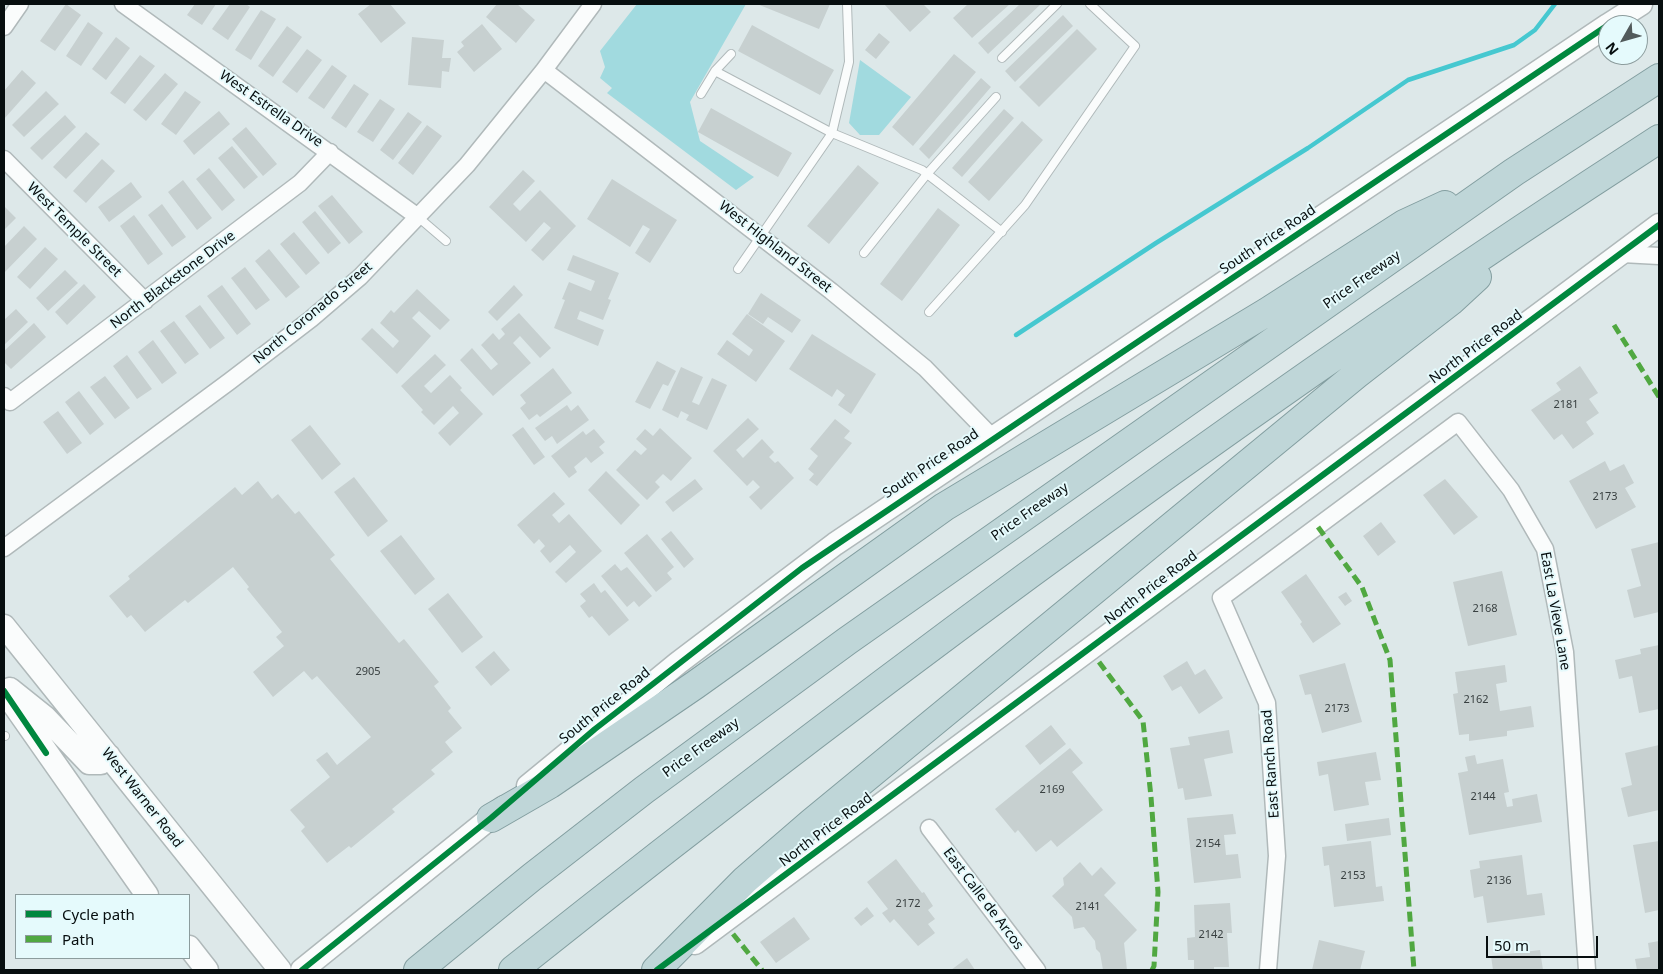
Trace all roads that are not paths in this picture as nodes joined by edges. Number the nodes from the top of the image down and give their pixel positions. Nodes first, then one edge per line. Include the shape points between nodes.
1 (20, 4) edge
2 (123, 4) edge
3 (847, 4) edge
4 (1057, 4) edge
5 (1090, 4) edge
6 (1640, 4) edge
7 (590, 5) edge
8 (1623, 15) edge
9 (4, 27) edge
10 (1598, 32) edge
11 (731, 54) dead end
12 (1002, 58) dead end
13 (544, 70) junction
14 (715, 71) junction
15 (1659, 78) edge
16 (701, 94) dead end
17 (996, 97) dead end
18 (832, 133) junction
19 (1659, 139) edge
20 (330, 152) junction
21 (4, 159) edge
22 (1514, 172) junction
23 (927, 174) junction
24 (1546, 212) junction
25 (418, 216) junction
26 (1659, 225) edge
27 (1002, 232) junction
28 (763, 236) junction
29 (446, 241) dead end
30 (864, 253) dead end
31 (1622, 254) junction
32 (1659, 256) edge
33 (738, 270) dead end
34 (145, 301) junction
35 (929, 312) dead end
36 (7, 399) edge
37 (993, 438) junction
38 (1318, 527) joint
39 (4, 548) edge
40 (4, 626) edge
41 (4, 684) edge
42 (4, 692) edge
43 (109, 756) junction
44 (491, 818) junction
45 (929, 828) dead end
46 (146, 894) edge
47 (190, 948) edge
48 (207, 970) edge
49 (280, 970) edge
50 (302, 970) edge
51 (418, 970) edge
52 (513, 970) edge
53 (656, 970) edge
54 (1037, 970) edge
55 (1268, 970) edge
56 (1588, 970) edge

1 - 9 street
2 - 20 street, West Estrella Drive
3 - 18 lane via 848,62
4 - 12 lane
5 - 27 lane via 1134,46 1025,205
6 - 8 main road, South Price Road
7 - 13 street, North Coronado Street
10 - 37 main road, South Price Road
11 - 14 lane
13 - 25 street, North Coronado Street via 467,165
13 - 28 street, West Highland Street
14 - 16 lane
14 - 18 lane
15 - 22 highway, Price Freeway
17 - 23 lane
18 - 23 lane
18 - 28 lane
19 - 24 highway
20 - 25 street, West Estrella Drive
20 - 34 street, North Blackstone Drive via 300,183
21 - 34 street, West Temple Street
22 - 44 highway via 1404,224 1275,307 944,507 550,784
22 - 51 highway, Price Freeway via 847,641 644,790
23 - 27 lane
23 - 30 lane
24 - 52 highway via 1201,451 1005,593 767,771
24 - 53 highway via 1451,301 1357,374 811,823 745,880
25 - 29 lane
25 - 39 street, North Coronado Street via 360,277 310,320
26 - 31 main road, North Price Road
27 - 35 lane
28 - 33 lane
28 - 37 street, West Highland Street via 925,368
31 - 32 street
31 - 53 main road, North Price Road
34 - 36 street, North Blackstone Drive
37 - 44 main road, South Price Road via 802,568 595,729
38 - 55 street, East Ranch Road via 1221,598 1267,704 1277,856
38 - 56 street, East La Vieve Lane via 1458,422 1511,490 1545,549 1565,652
40 - 43 main road, West Warner Road
41 - 43 main road via 45,717 90,763 101,763
42 - 46 main road
43 - 49 main road, West Warner Road
44 - 50 main road, South Price Road
45 - 54 street, East Calle de Arcos
47 - 48 main road

